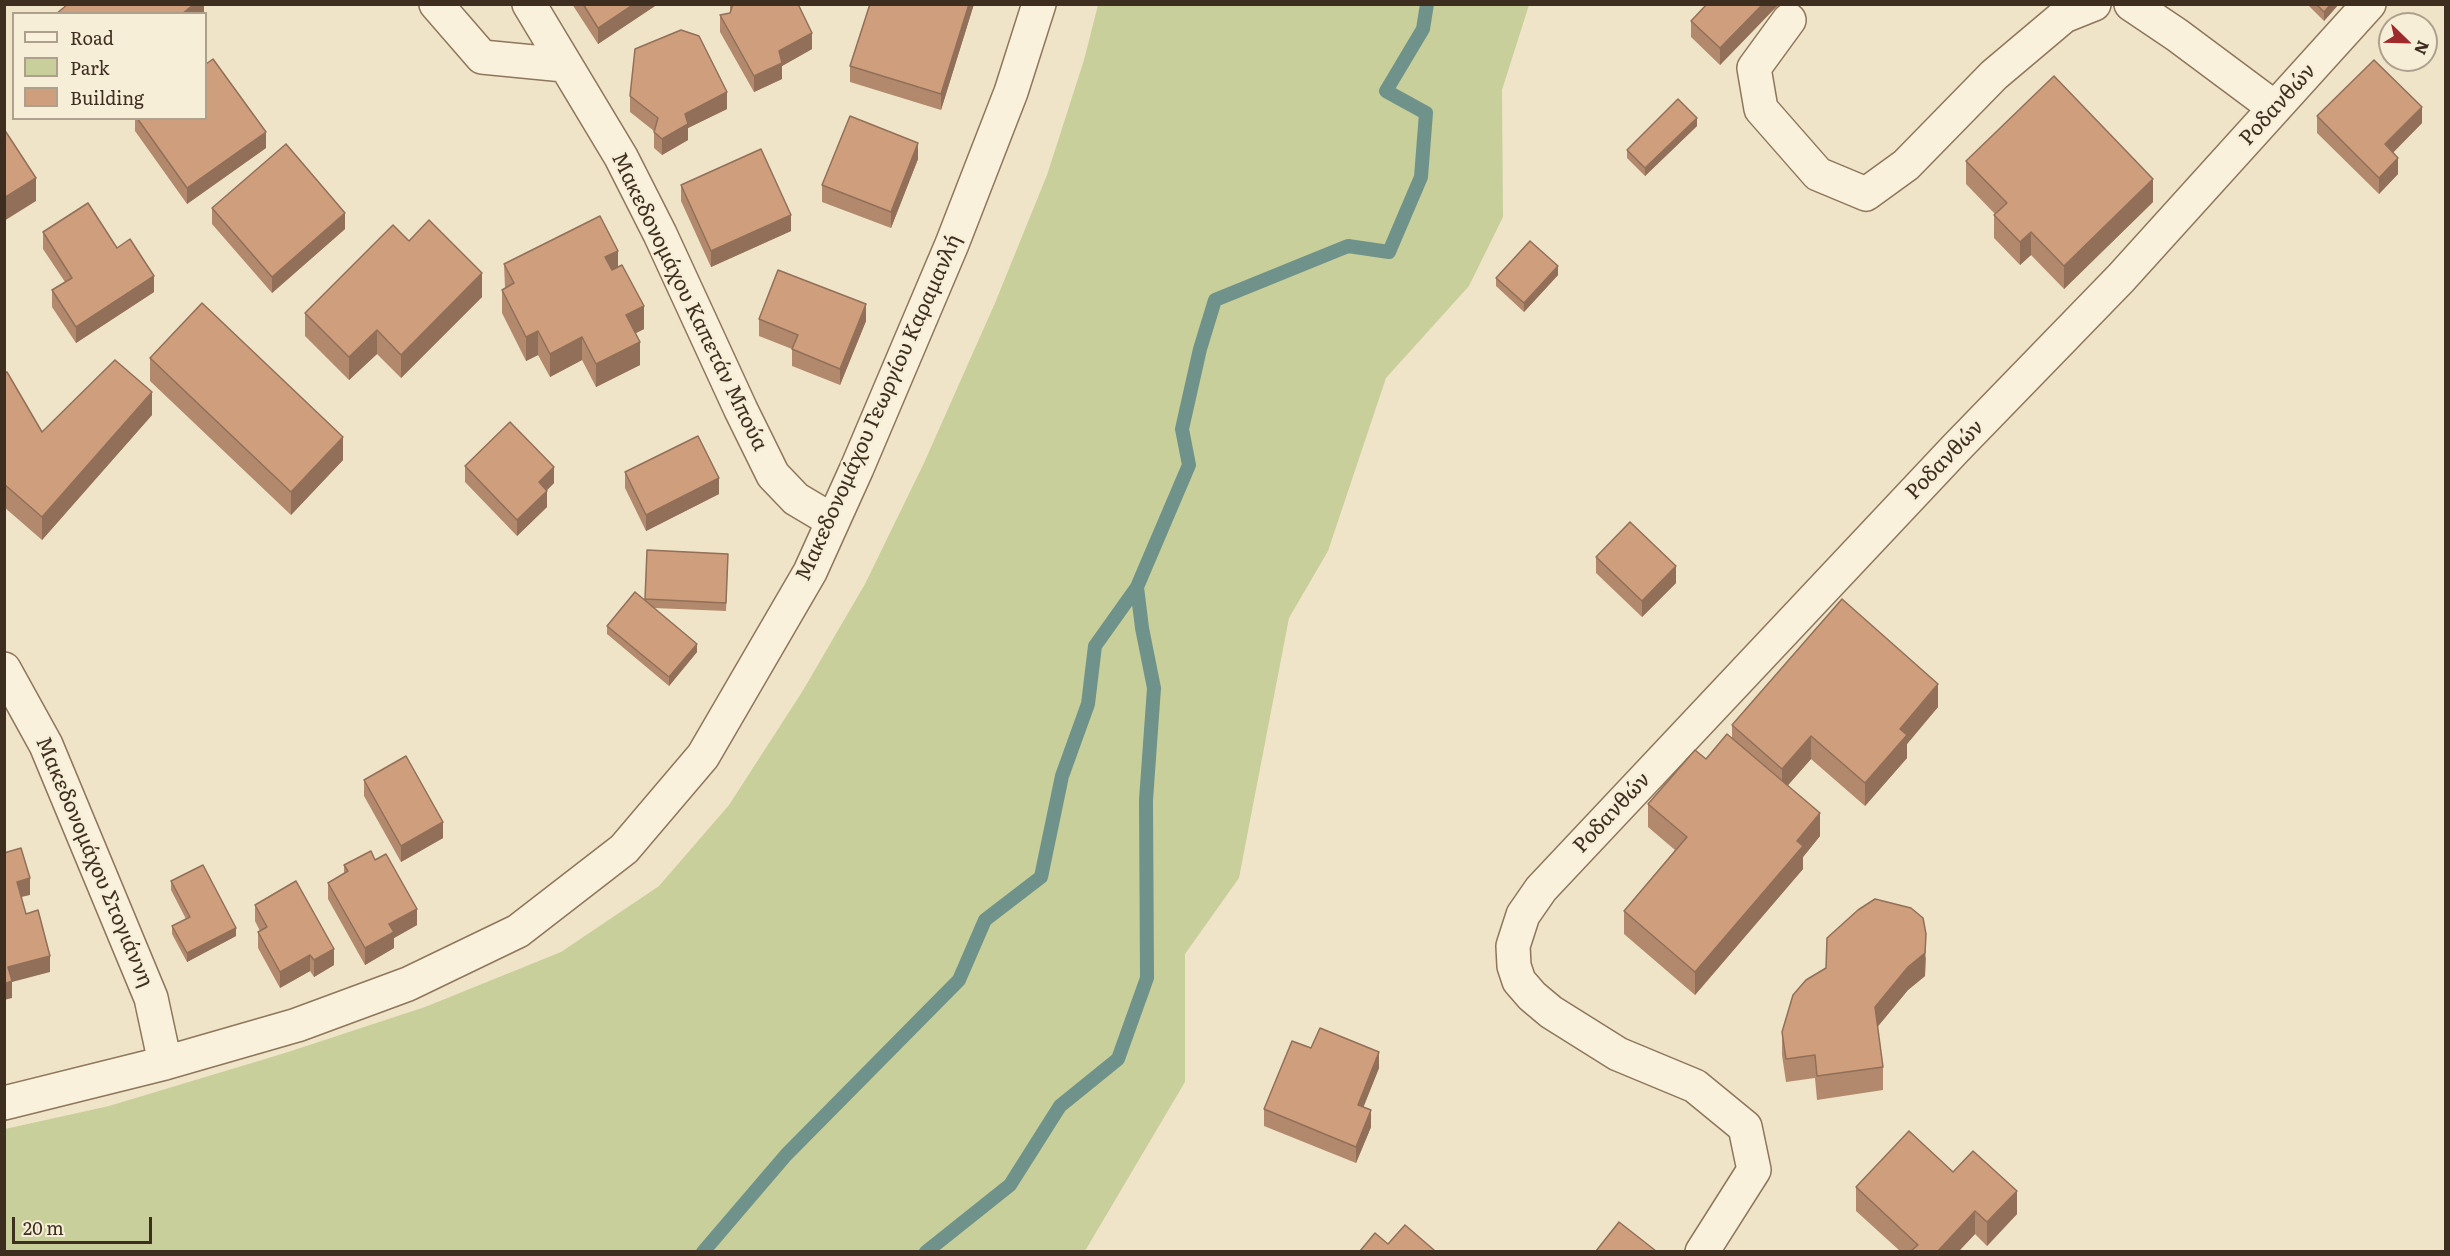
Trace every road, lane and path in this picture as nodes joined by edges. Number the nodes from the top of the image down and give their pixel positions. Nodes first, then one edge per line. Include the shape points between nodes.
1 (436, 4) edge
2 (529, 4) edge
3 (1039, 4) edge
4 (2094, 4) edge
5 (2130, 4) edge
6 (2368, 4) edge
7 (1789, 20) dead end
8 (564, 65) junction
9 (2275, 108) junction
10 (833, 521) junction
11 (4, 669) edge
12 (165, 1063) junction
13 (4, 1103) edge
14 (1702, 1251) edge

1 - 8 street via 482,57
2 - 8 street, Μακεδονομάχου Καπετάν Μπούα
3 - 10 street, Μακεδονομάχου Γεωργίου Καραμανλή via 1011,92 952,243
4 - 7 street via 2055,23 1994,75 1906,165 1866,195 1818,174 1761,109 1754,68
5 - 9 street
6 - 9 street, Ροδανθών
8 - 10 street, Μακεδονομάχου Καπετάν Μπούα via 626,167 773,475 796,499
9 - 14 street, Ροδανθών via 2121,278 1541,889 1523,915 1513,946 1514,966 1519,981 1532,996 1618,1054 1695,1086 1745,1127 1754,1170
10 - 12 street, Μακεδονομάχου Γεωργίου Καραμανλή via 810,572 703,756 624,849 518,931 408,984 297,1025
11 - 12 street, Μακεδονομάχου Στογιάννη via 46,745 150,998
12 - 13 street, Μακεδονομάχου Γεωργίου Καραμανλή

